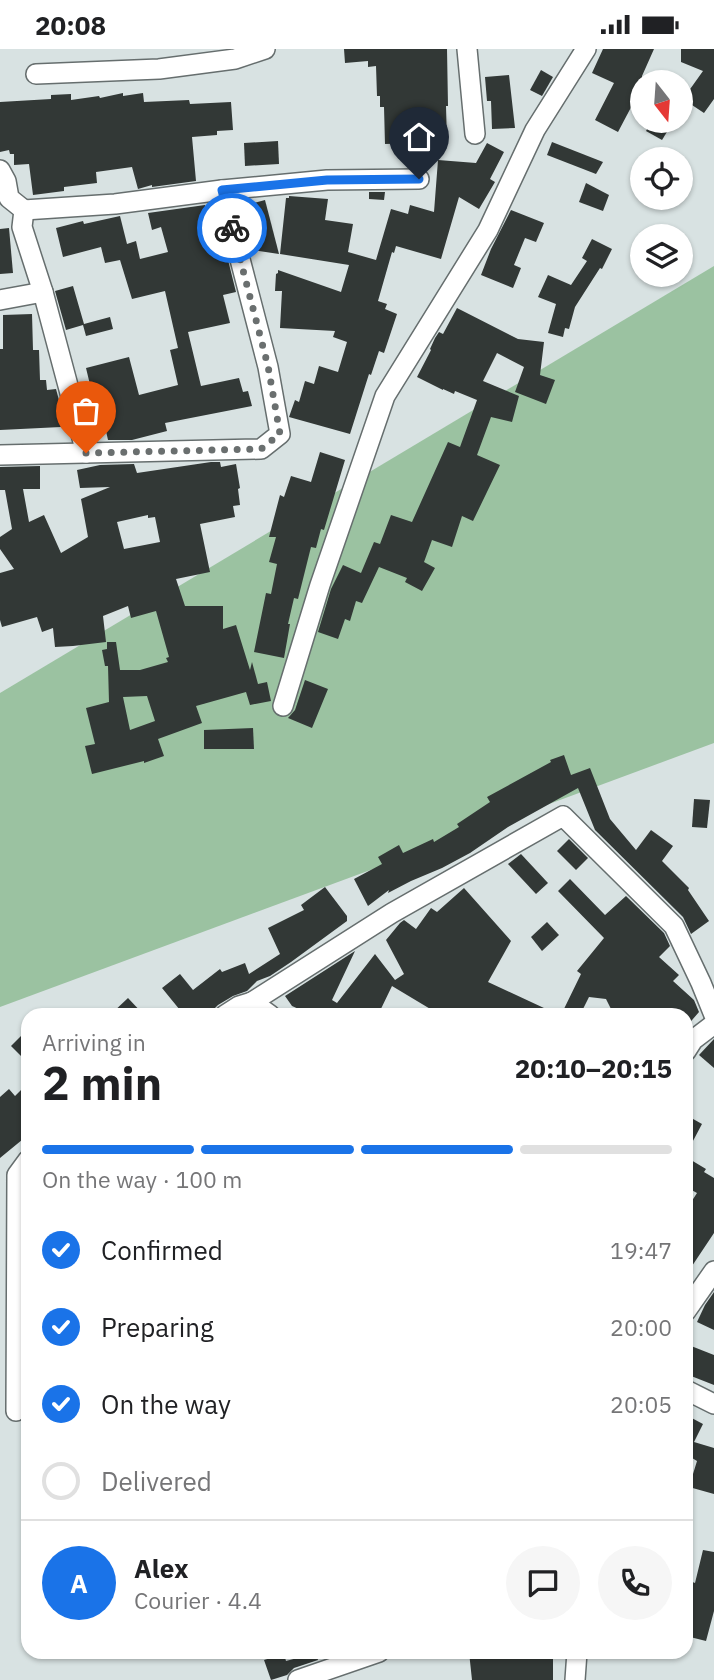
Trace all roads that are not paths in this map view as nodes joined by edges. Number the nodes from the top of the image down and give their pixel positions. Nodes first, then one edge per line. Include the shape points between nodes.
1 (265, 49) edge
2 (467, 49) edge
3 (586, 49) edge
4 (36, 74) dead end
5 (475, 134) dead end
6 (0, 170) edge
7 (419, 179) dead end
8 (222, 190) junction
9 (24, 210) junction
10 (43, 292) junction
11 (0, 300) edge
12 (86, 453) junction
13 (0, 455) edge
14 (283, 706) dead end
15 (253, 1002) junction
16 (236, 1008) edge
17 (261, 1008) edge
18 (714, 1015) edge
19 (714, 1024) edge
20 (693, 1040) edge
21 (21, 1261) edge
22 (714, 1271) edge
23 (693, 1301) edge
24 (693, 1394) edge
25 (714, 1404) edge
26 (16, 1411) dead end
27 (359, 1659) edge
28 (576, 1659) edge
29 (298, 1680) edge
30 (575, 1680) edge

1 - 4 street via 235,59 159,69
2 - 5 street
3 - 14 street via 536,130 488,230 385,396
6 - 9 street via 9,198
7 - 8 street via 327,180
8 - 9 street
8 - 12 street via 268,366 280,434 261,449
9 - 10 street via 22,227
10 - 11 street
10 - 12 street
12 - 13 street
15 - 16 street
15 - 17 street
15 - 18 street via 393,913 563,816 674,926
19 - 20 street
21 - 26 street
22 - 23 street
24 - 25 street
27 - 29 street
28 - 30 street

